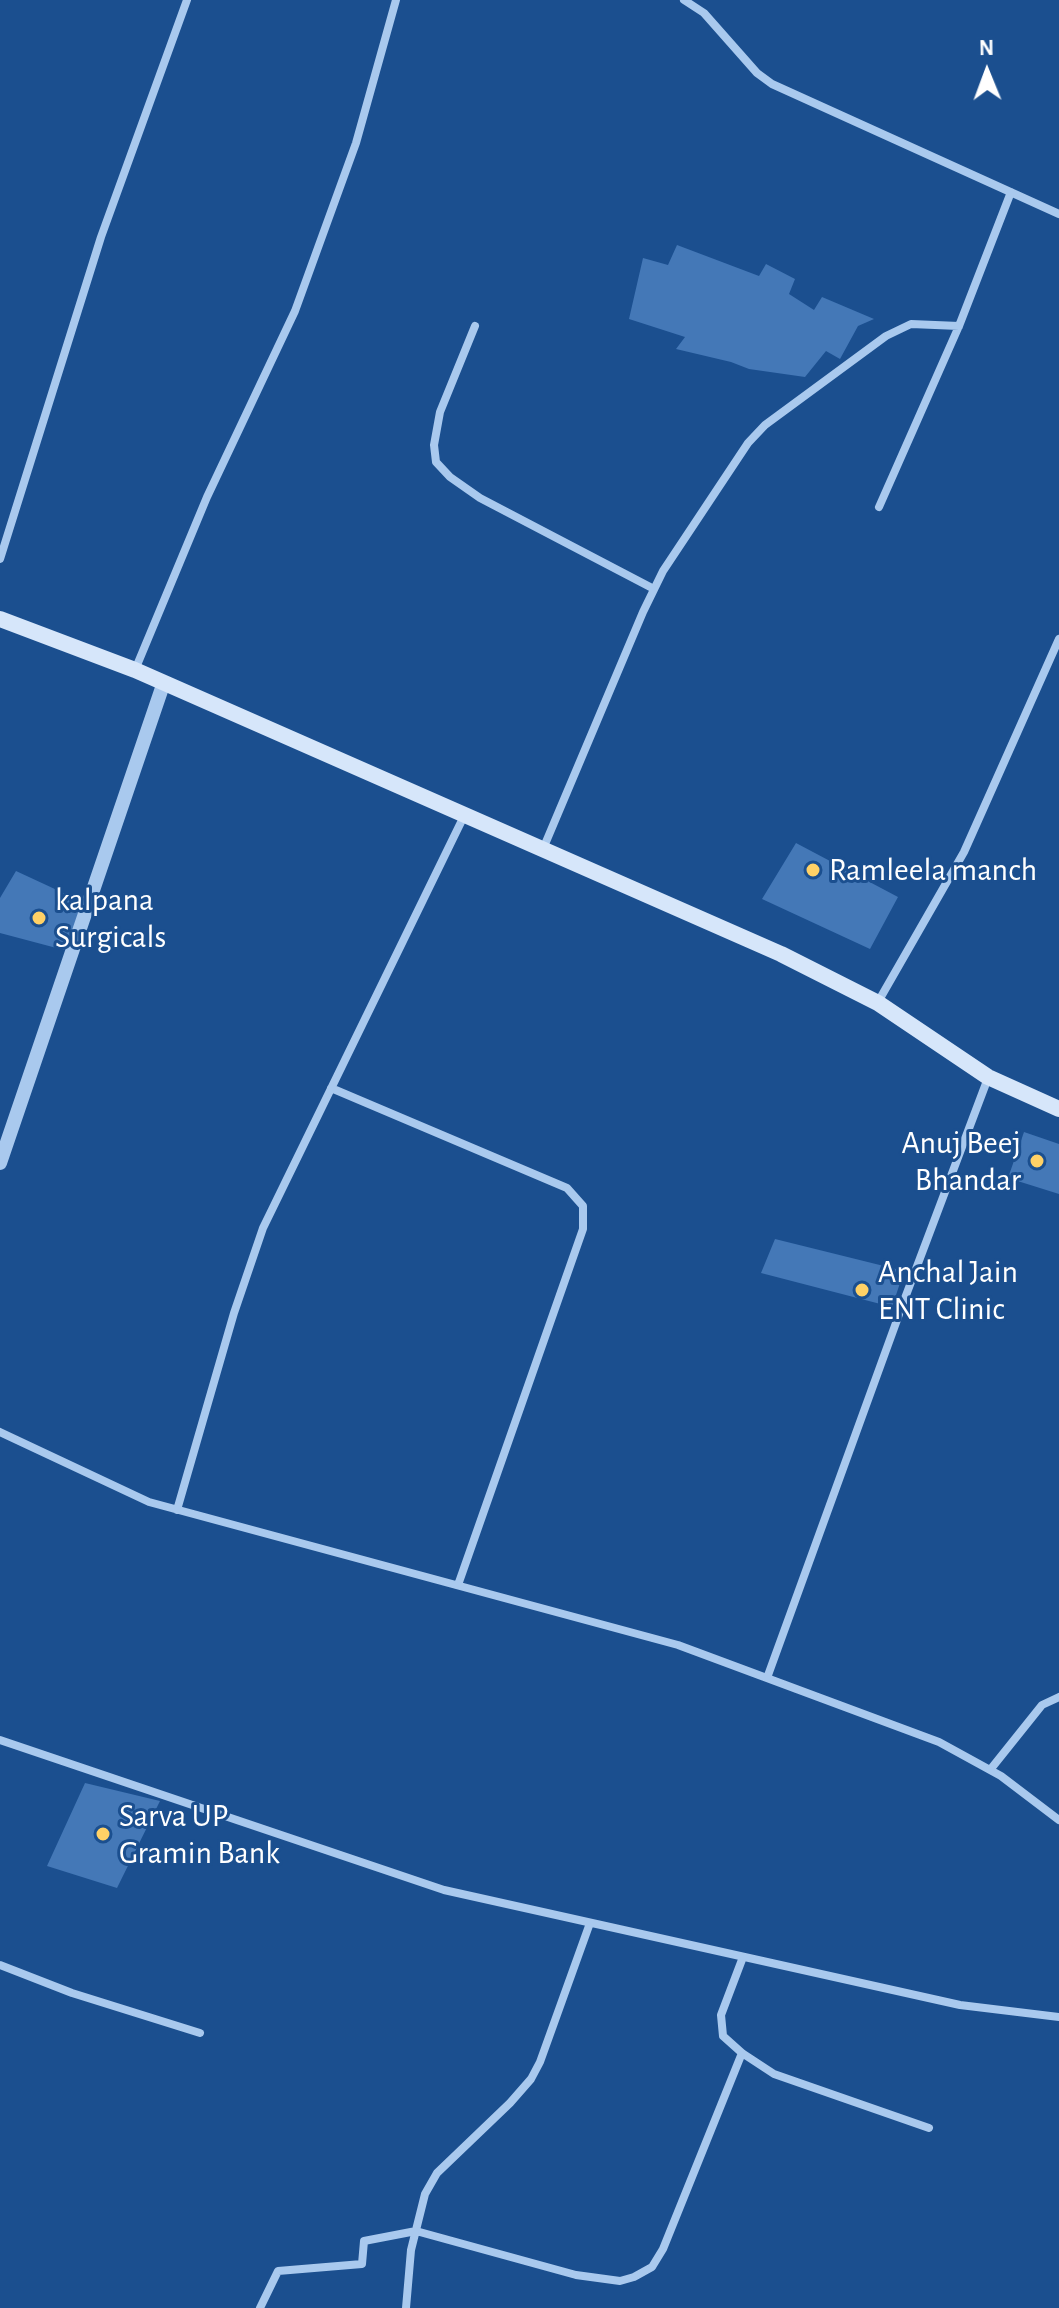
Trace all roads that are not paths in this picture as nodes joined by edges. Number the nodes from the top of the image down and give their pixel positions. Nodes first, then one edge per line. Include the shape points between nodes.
1 (187, 0) edge
2 (396, 0) edge
3 (684, 0) edge
4 (1011, 192) junction
5 (1059, 214) edge
6 (475, 326) dead end
7 (959, 326) junction
8 (879, 507) dead end
9 (0, 559) edge
10 (654, 589) junction
11 (0, 619) edge
12 (1059, 639) edge
13 (135, 670) junction
14 (163, 685) junction
15 (464, 816) junction
16 (543, 850) junction
17 (878, 1003) junction
18 (988, 1077) junction
19 (331, 1088) junction
20 (1059, 1109) edge
21 (0, 1163) edge
22 (0, 1432) edge
23 (177, 1510) junction
24 (458, 1585) junction
25 (767, 1678) junction
26 (1059, 1697) edge
27 (0, 1740) edge
28 (990, 1770) junction
29 (1059, 1820) edge
30 (590, 1923) junction
31 (743, 1957) junction
32 (0, 1965) edge
33 (1059, 2017) edge
34 (200, 2033) dead end
35 (742, 2053) junction
36 (929, 2128) dead end
37 (416, 2231) junction
38 (260, 2308) edge
39 (406, 2308) edge

1 - 9 street via 101,237
2 - 13 street via 356,143 295,311 207,497
3 - 4 street via 704,13 772,84
4 - 5 street
4 - 7 street
6 - 10 street via 440,412 436,462 480,498
7 - 8 street
7 - 10 street via 911,324 886,336 765,425 695,520
10 - 16 street
11 - 13 main road
12 - 17 street via 964,852
13 - 14 main road
14 - 15 main road
14 - 21 street
15 - 16 main road
15 - 19 street
16 - 17 main road via 781,954
17 - 18 main road
18 - 20 main road
18 - 25 street
19 - 23 street via 263,1228
19 - 24 street via 567,1188 583,1206 583,1229
22 - 23 street
23 - 24 street
24 - 25 street via 678,1645
25 - 28 street via 939,1742
26 - 28 street via 1042,1705
27 - 30 street via 444,1890
28 - 29 street
30 - 31 street
30 - 37 street via 531,2079 437,2173 425,2194
31 - 33 street via 960,2005
31 - 35 street via 721,2015 723,2036
32 - 34 street
35 - 36 street via 774,2074
35 - 37 street via 663,2249 652,2267 634,2277 620,2281 576,2275
37 - 38 street via 364,2241 362,2264 278,2271
37 - 39 street

